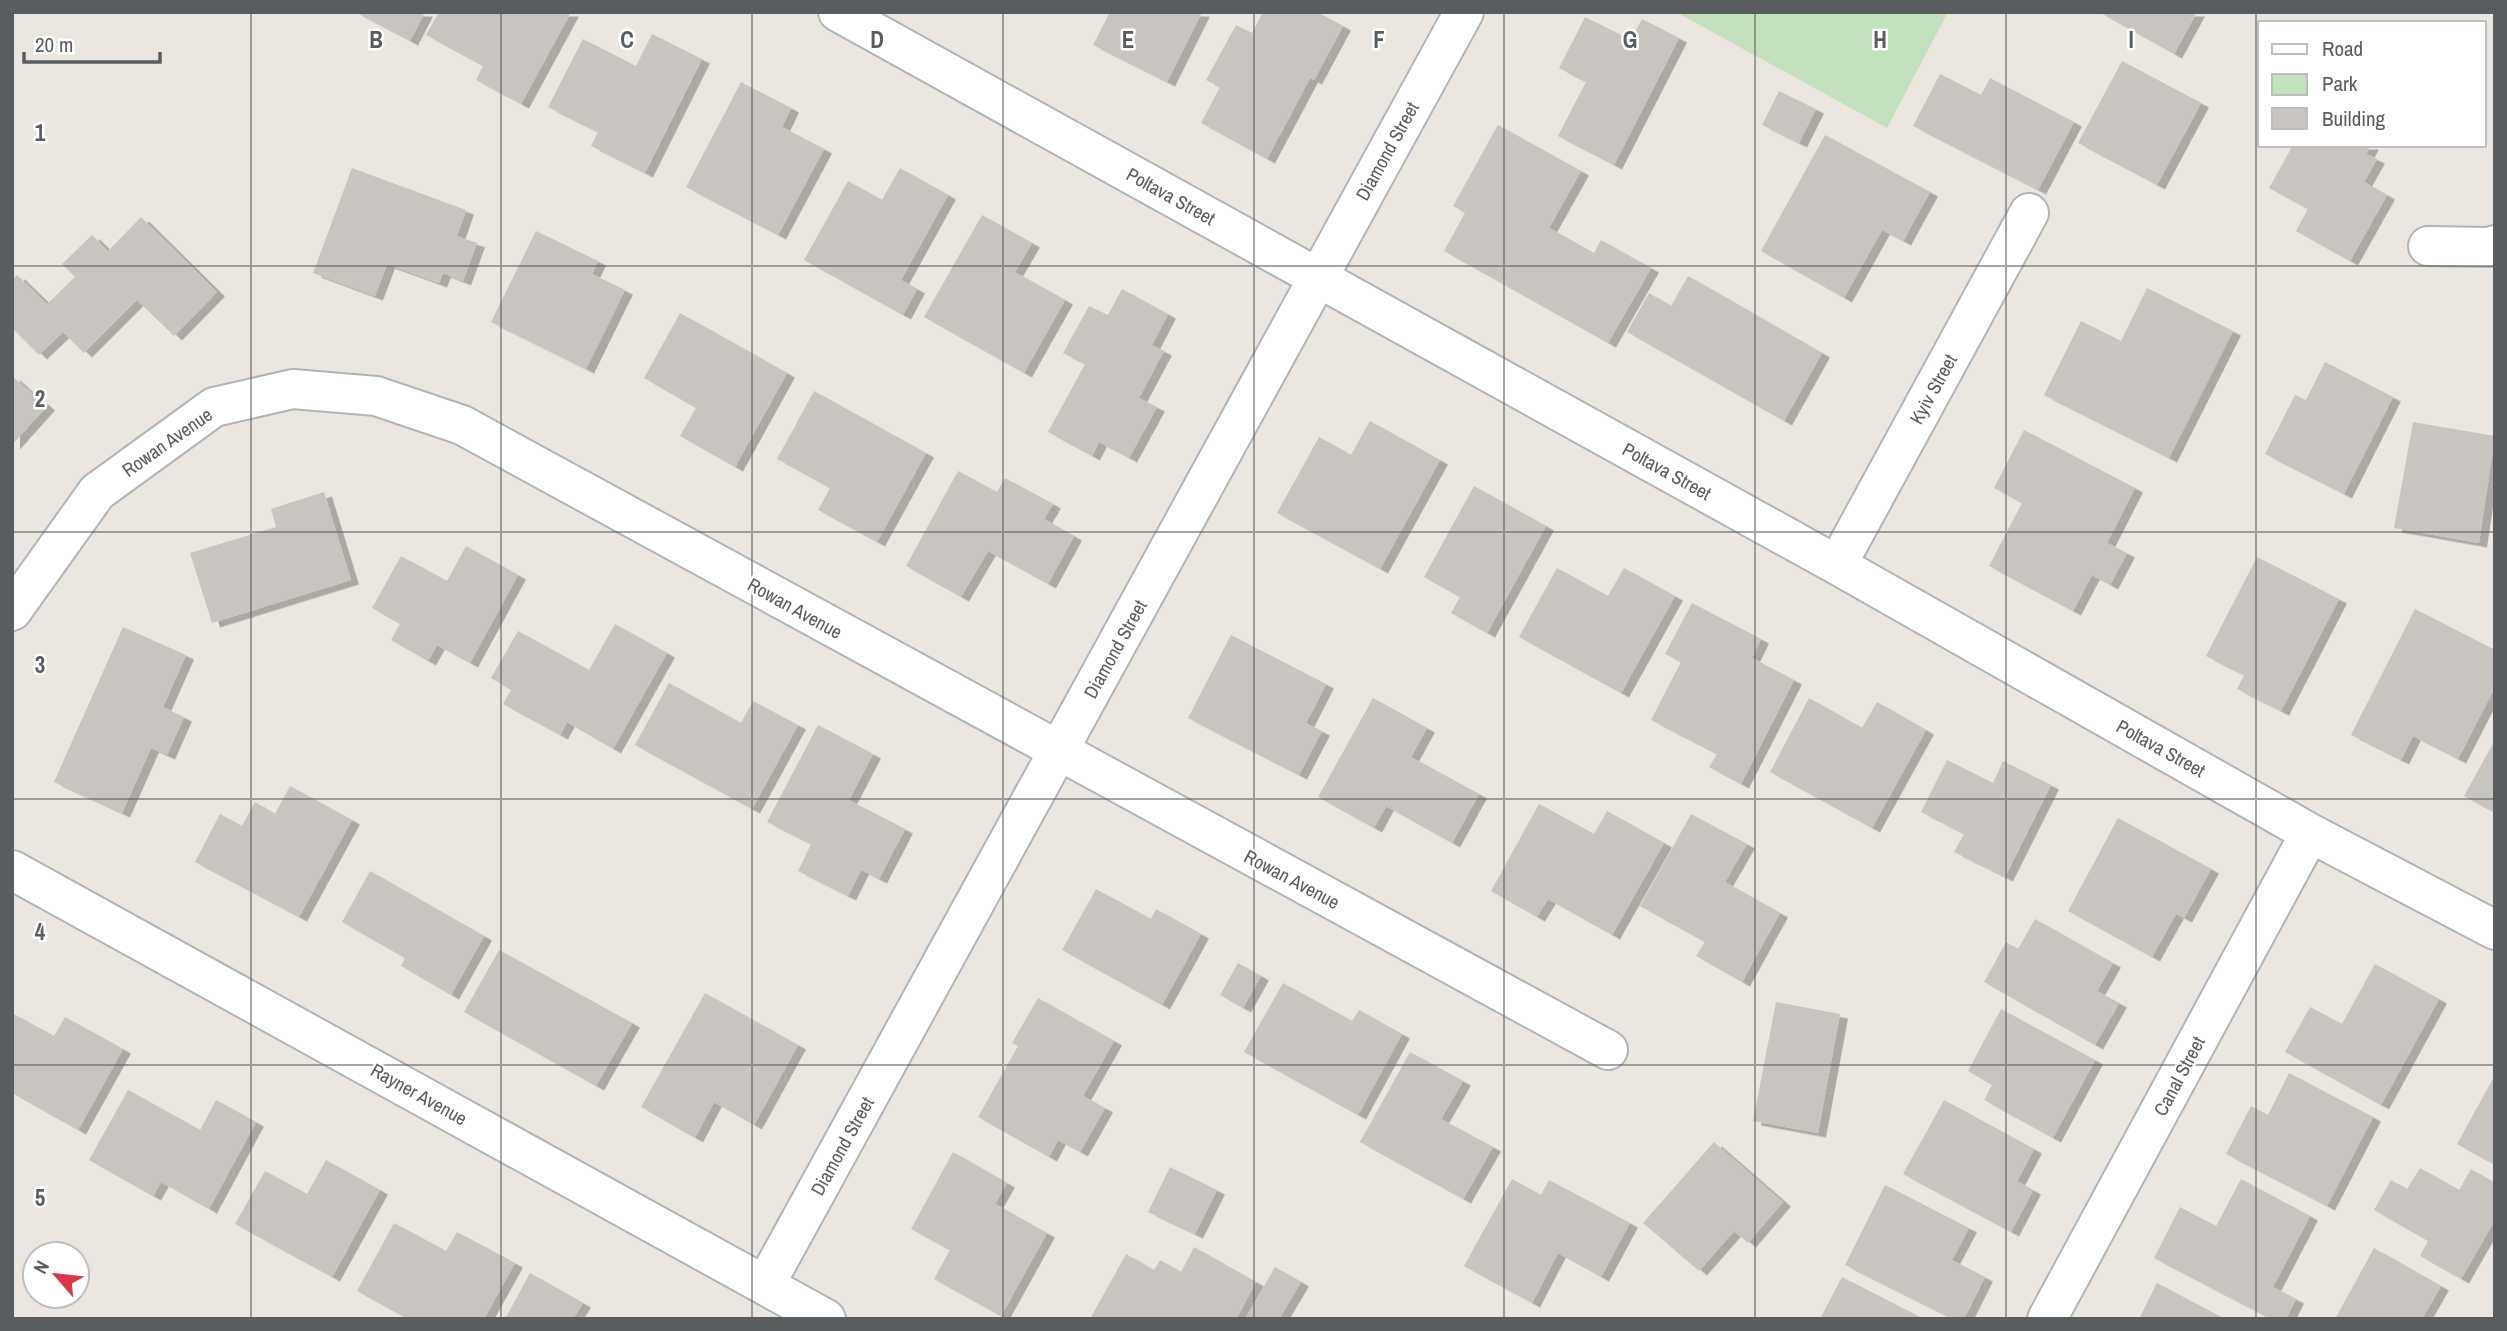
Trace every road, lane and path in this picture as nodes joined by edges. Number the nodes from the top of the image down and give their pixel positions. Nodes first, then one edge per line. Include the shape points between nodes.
1 (838, 12) edge
2 (1464, 12) edge
3 (2029, 213) dead end
4 (2495, 245) edge
5 (2428, 246) dead end
6 (1318, 277) junction
7 (1837, 565) junction
8 (12, 611) edge
9 (1059, 752) junction
10 (2310, 833) junction
11 (12, 870) edge
12 (2495, 930) edge
13 (1608, 1050) dead end
14 (765, 1285) junction
15 (826, 1319) edge
16 (2047, 1319) edge

1 - 6 street, Poltava Street
2 - 6 street, Diamond Street
3 - 7 street, Kyiv Street
4 - 5 street
6 - 7 street, Poltava Street
6 - 9 street, Diamond Street
7 - 10 street, Poltava Street
8 - 9 street, Rowan Avenue via 97,492 214,407 293,389 376,396 462,425
9 - 13 street, Rowan Avenue
9 - 14 street, Diamond Street
10 - 12 street, Poltava Street
10 - 16 street, Canal Street
11 - 14 street, Rayner Avenue
14 - 15 street, Rayner Avenue

